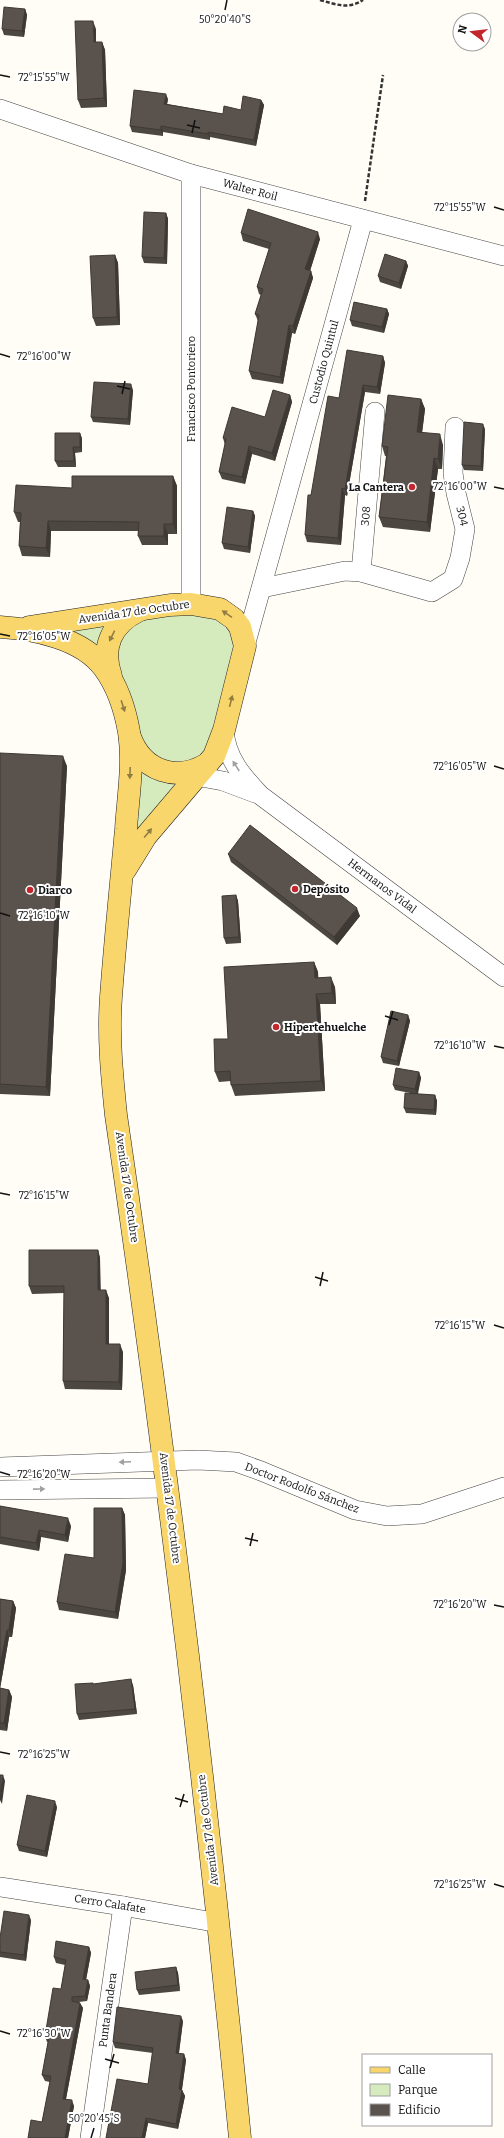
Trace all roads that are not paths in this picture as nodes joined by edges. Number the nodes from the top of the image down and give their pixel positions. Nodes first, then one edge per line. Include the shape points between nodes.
1 (0, 109) edge
2 (191, 174) junction
3 (363, 220) junction
4 (504, 256) edge
5 (375, 412) dead end
6 (455, 428) dead end
7 (361, 572) junction
8 (262, 588) junction
9 (191, 604) junction
10 (139, 611) junction
11 (10, 628) edge
12 (245, 646) junction
13 (112, 679) junction
14 (224, 730) junction
15 (129, 734) junction
16 (196, 771) junction
17 (260, 795) junction
18 (122, 879) junction
19 (504, 977) edge
20 (164, 1461) junction
21 (0, 1467) edge
22 (504, 1487) edge
23 (168, 1488) junction
24 (0, 1490) edge
25 (0, 1887) edge
26 (123, 1906) junction
27 (219, 1923) junction
28 (90, 2138) edge
29 (240, 2138) edge

1 - 2 street, Walter Roil
2 - 3 street, Walter Roil
2 - 9 street, Francisco Pontoriero
3 - 4 street, Walter Roil
3 - 8 street, Custodio Quintul
5 - 7 street, 308
6 - 7 street, 304 via 453,473 465,529 453,579 432,592
7 - 8 street via 345,571
8 - 12 street, Custodio Quintul
9 - 10 main road, Avenida 17 de Octubre
12 -> 9 main road, Avenida 17 de Octubre via 240,627 231,616 220,609
10 - 11 main road, Avenida 17 de Octubre
10 -> 13 main road via 123,621 112,635 106,659
11 - 13 main road, Avenida 17 de Octubre via 65,641 87,652 104,667
14 -> 12 main road, Avenida 17 de Octubre
13 -> 15 main road, Avenida 17 de Octubre via 123,704
14 - 16 main road, Avenida 17 de Octubre via 218,747
17 -> 14 street, Hermanos Vidal via 232,761 225,742
15 - 16 main road via 137,752 144,760 162,770
15 -> 18 main road, Avenida 17 de Octubre via 130,774
16 - 17 street, Hermanos Vidal
18 -> 16 main road, Avenida 17 de Octubre via 137,848
17 - 19 street, Hermanos Vidal
18 - 20 main road, Avenida 17 de Octubre via 111,999 111,1063
20 -> 21 street, Doctor Rodolfo Sánchez
20 - 22 street, Doctor Rodolfo Sánchez via 236,1462 355,1510 387,1516 422,1514
20 - 23 main road, Avenida 17 de Octubre
24 -> 23 street
23 - 27 main road, Avenida 17 de Octubre
25 - 26 street, Cerro Calafate
26 - 27 street, Cerro Calafate
26 - 28 street, Punta Bandera
27 - 29 main road, Avenida 17 de Octubre

